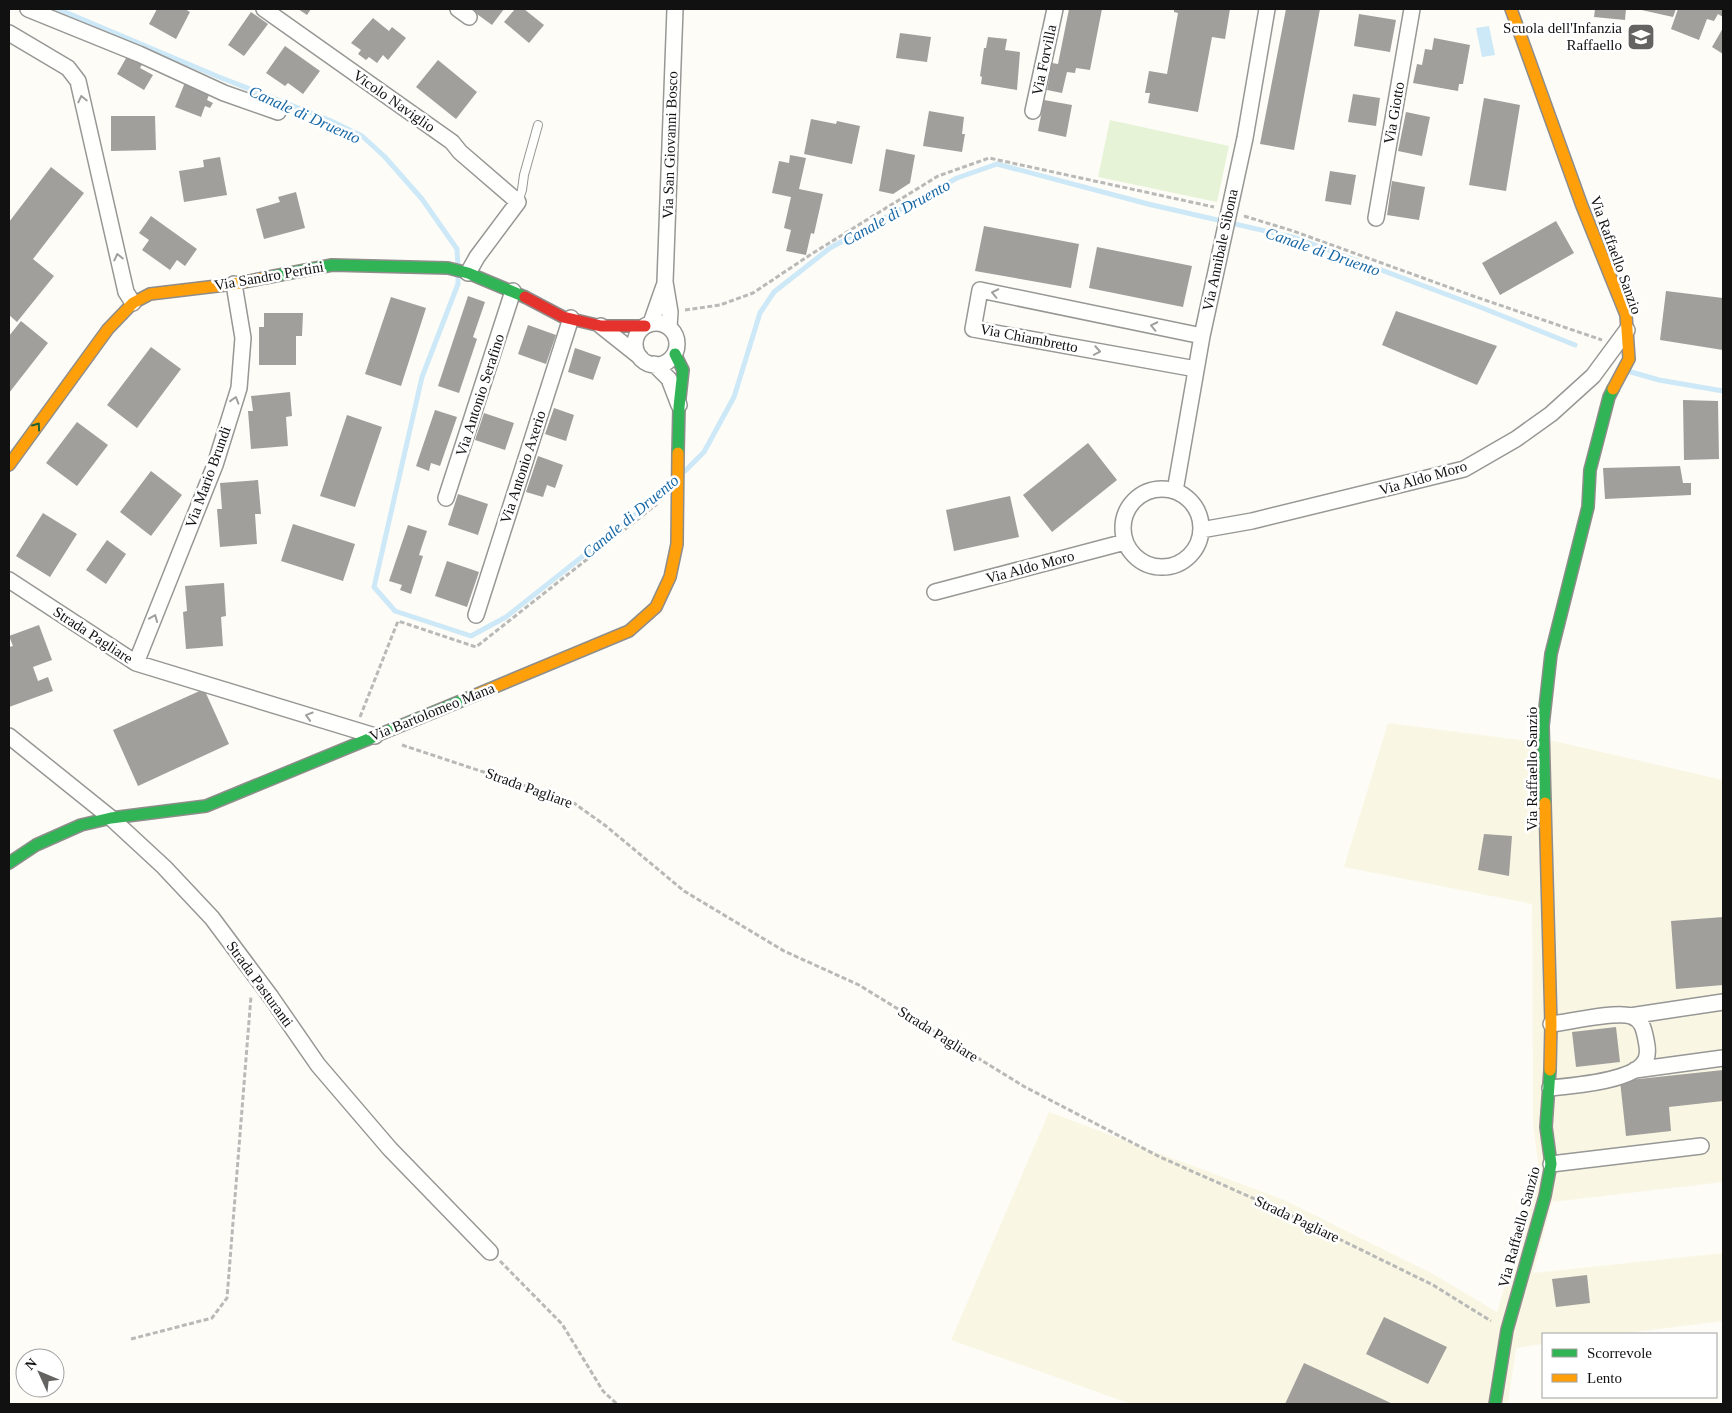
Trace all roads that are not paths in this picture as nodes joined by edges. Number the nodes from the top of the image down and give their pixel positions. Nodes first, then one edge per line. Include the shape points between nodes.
1 (28, 9) edge
2 (264, 9) edge
3 (675, 9) edge
4 (1056, 9) edge
5 (1268, 9) edge
6 (1412, 9) edge
7 (1512, 9) edge
8 (9, 33) edge
9 (1033, 111) dead end
10 (278, 112) dead end
11 (538, 125) dead end
12 (518, 202) junction
13 (1376, 218) dead end
14 (466, 273) junction
15 (665, 282) junction
16 (234, 284) junction
17 (513, 292) junction
18 (133, 303) junction
19 (571, 318) junction
20 (669, 320) junction
21 (648, 324) junction
22 (601, 326) junction
23 (1627, 330) junction
24 (1202, 336) junction
25 (675, 354) junction
26 (640, 357) junction
27 (654, 364) junction
28 (1196, 370) junction
29 (679, 407) junction
30 (9, 465) edge
31 (1175, 491) junction
32 (446, 498) dead end
33 (1201, 530) junction
34 (1125, 542) junction
35 (9, 580) edge
36 (935, 592) dead end
37 (476, 615) dead end
38 (136, 663) junction
39 (9, 736) edge
40 (375, 736) junction
41 (110, 818) junction
42 (9, 863) edge
43 (1723, 1002) edge
44 (1630, 1016) junction
45 (1551, 1024) junction
46 (1723, 1058) edge
47 (1635, 1070) junction
48 (1550, 1088) junction
49 (1702, 1146) dead end
50 (1551, 1164) junction
51 (490, 1252) road end
52 (1495, 1404) edge

1 - 10 street via 224,93
2 - 12 street, Vicolo Naviglio via 452,142
3 - 15 street, Via San Giovanni Bosco
4 - 9 street, Via Forvilla
5 - 24 street, Via Annibale Sibona
6 - 13 street, Via Giotto
7 - 23 street, Via Raffaello Sanzio via 1582,206 1626,315
18 -> 8 street via 126,292 78,82 68,68
11 - 12 lane
12 - 14 street
14 - 16 street, Via Sandro Pertini via 448,268 332,265
14 - 17 street, Via Sandro Pertini
15 - 20 street, Via San Giovanni Bosco
15 - 21 street, Via San Giovanni Bosco
16 - 18 street, Via Sandro Pertini via 150,294
38 -> 16 street, Via Mario Brundi via 215,465 239,388 242,338
17 - 19 street, Via Sandro Pertini
17 - 32 street, Via Antonio Serafino
30 -> 18 street, Via Sandro Pertini via 108,329
19 - 22 street, Via Sandro Pertini
19 - 37 street, Via Antonio Axerio
20 - 21 street via 664,324
20 - 25 street via 677,343
21 - 22 street, Via Sandro Pertini
21 - 26 street via 636,336 636,350
22 - 26 street, Via Sandro Pertini
23 - 33 street, Via Aldo Moro via 1593,376 1551,414 1464,469 1252,522
23 - 45 street, Via Raffaello Sanzio via 1628,359 1610,397 1590,470 1588,507 1550,663 1544,726
24 - 28 street, Via Annibale Sibona
24 -> 28 street, Via Chiambretto via 980,290 974,329
25 - 27 street via 666,362
25 - 29 street, Via Bartolomeo Mana via 683,370
26 - 27 street
27 - 29 street, Via Bartolomeo Mana via 669,380
28 - 31 street, Via Annibale Sibona
29 - 40 street, Via Bartolomeo Mana via 677,544 670,577 656,607 629,631
31 - 33 street via 1194,506
31 - 34 street via 1153,490 1134,500 1124,520
33 - 34 street via 1188,557 1175,565 1160,567 1145,563
34 - 36 street, Via Aldo Moro
35 - 38 street, Strada Pagliare
40 -> 38 street, Strada Pagliare
39 - 41 street, Strada Pasturanti
40 - 41 street, Via Bartolomeo Mana via 206,806
41 - 42 street, Via Bartolomeo Mana via 81,825 36,844
41 - 51 street, Strada Pasturanti via 164,867 212,918 318,1065 390,1149
43 - 44 street
44 - 45 street via 1617,1014
44 - 47 street via 1640,1021 1648,1050 1646,1060
45 - 48 street, Via Raffaello Sanzio
46 - 47 street
47 - 48 street via 1592,1084
48 - 50 street, Via Raffaello Sanzio via 1546,1127
49 - 50 street
50 - 52 street, Via Raffaello Sanzio via 1507,1330

